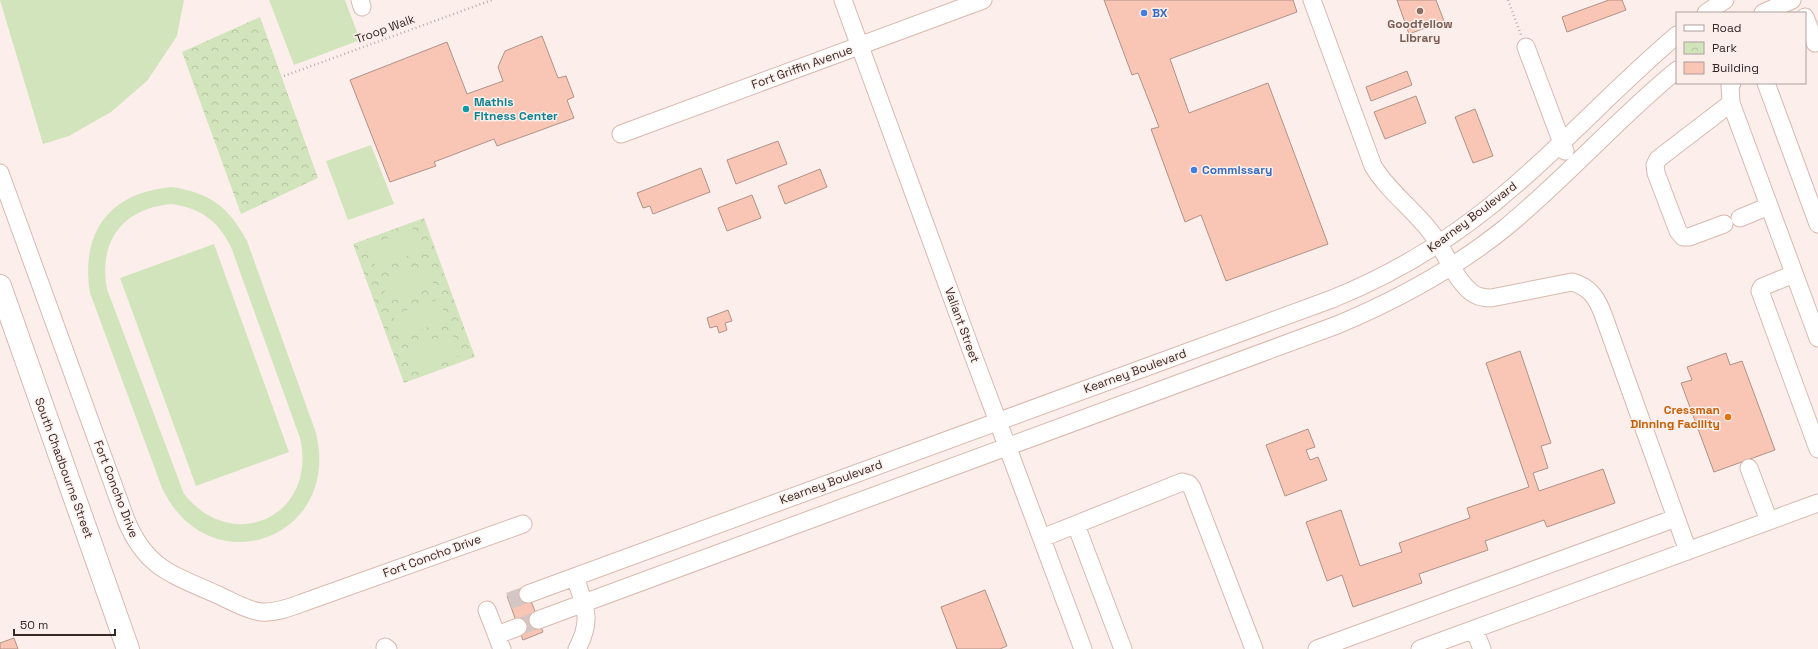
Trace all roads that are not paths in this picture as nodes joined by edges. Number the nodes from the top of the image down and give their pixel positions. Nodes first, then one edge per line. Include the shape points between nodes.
1 (843, 0) edge
2 (983, 0) edge
3 (1312, 0) edge
4 (1725, 0) edge
5 (1792, 0) edge
6 (1799, 0) edge
7 (1707, 12) edge
8 (1765, 12) edge
9 (1804, 12) edge
10 (1806, 20) edge
11 (1676, 37) edge
12 (1813, 44) edge
13 (860, 46) junction
14 (1526, 46) road end
15 (1676, 71) edge
16 (1731, 84) edge
17 (1766, 84) edge
18 (1731, 103) junction
19 (621, 134) dead end
20 (1562, 143) junction
21 (1571, 167) junction
22 (0, 173) edge
23 (1769, 206) junction
24 (1818, 224) edge
25 (1439, 244) junction
26 (1452, 266) junction
27 (1794, 274) junction
28 (0, 286) edge
29 (1818, 338) edge
30 (998, 421) junction
31 (1007, 446) junction
32 (1818, 449) edge
33 (1749, 468) dead end
34 (1818, 503) edge
35 (1676, 518) junction
36 (1769, 521) junction
37 (523, 524) dead end
38 (1076, 525) junction
39 (1042, 538) junction
40 (1688, 551) junction
41 (575, 577) junction
42 (528, 594) tunnel mouth
43 (584, 604) junction
44 (487, 610) dead end
45 (538, 620) tunnel mouth
46 (518, 627) tunnel mouth
47 (1474, 629) junction
48 (500, 642) edge
49 (128, 649) edge
50 (577, 649) edge
51 (1083, 649) edge
52 (1123, 649) edge
53 (1254, 649) edge
54 (1317, 649) edge
55 (1420, 649) edge
56 (1482, 649) edge

1 - 13 street, Valiant Street
2 - 13 street, Fort Griffin Avenue
3 - 25 street via 1373,166 1385,184 1420,219
4 - 7 street
5 - 8 street
6 - 9 street
10 - 12 street
11 - 20 street, Kearney Boulevard via 1639,68
13 - 19 street, Fort Griffin Avenue
13 - 30 street, Valiant Street
14 - 20 street
15 - 21 street
16 - 18 street
17 - 24 street
18 - 23 street
18 - 23 street via 1658,159 1655,165 1656,174 1678,231 1683,237 1689,237
20 - 21 street
20 - 25 street, Kearney Boulevard via 1514,186
21 - 26 street via 1504,228
22 - 37 street, Fort Concho Drive via 126,520 140,548 159,567 240,605 261,612 273,611 310,601
23 - 27 street
25 - 26 street
25 - 30 street, Kearney Boulevard via 1396,269 1350,291
26 - 31 street via 1392,301 1349,320
26 - 35 street via 1464,285 1480,297 1491,298 1572,282 1580,284 1594,295
27 - 29 street
27 - 32 street via 1760,290
28 - 49 main road, South Chadbourne Street
30 - 31 street, Valiant Street
30 - 41 street, Kearney Boulevard
31 - 39 street, Valiant Street
31 - 43 street
33 - 36 street
34 - 36 street
35 - 40 street
35 - 54 street
36 - 40 street
38 - 39 street
38 - 52 street
38 - 53 street via 1182,482 1188,484 1192,488
39 - 51 street, Valiant Street
40 - 47 street
41 - 42 street, Kearney Boulevard
41 - 43 street
43 - 45 street
43 - 50 street via 587,627
44 - 48 street
46 - 48 street
47 - 55 street
47 - 56 street

